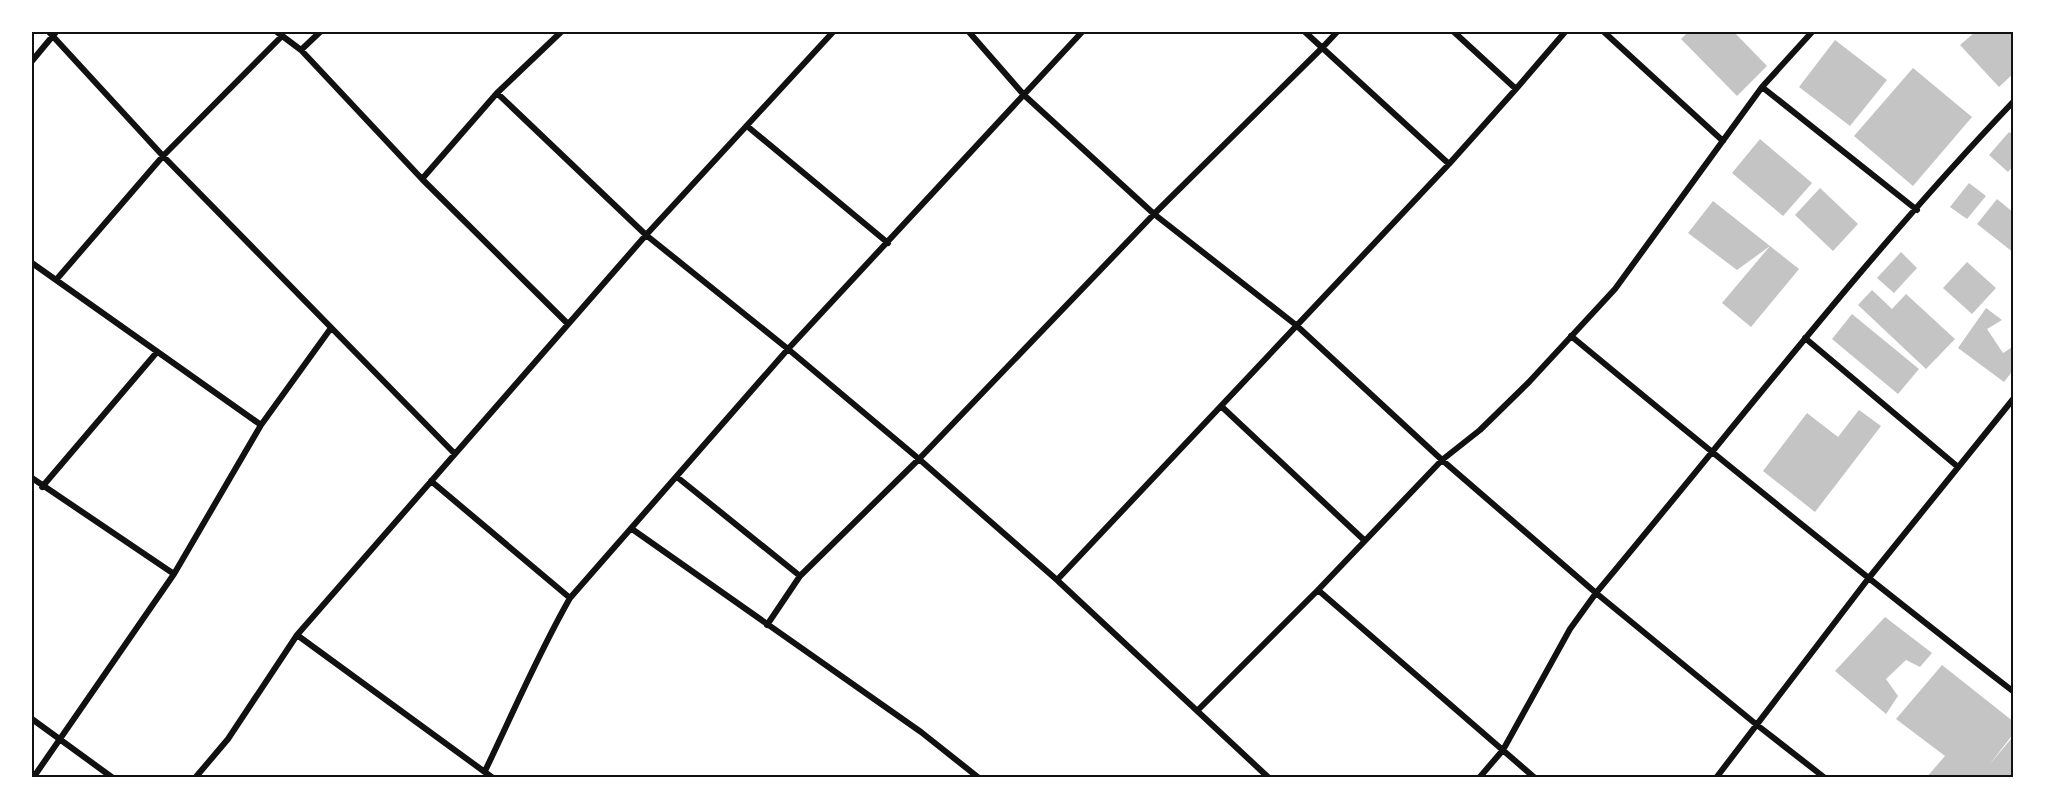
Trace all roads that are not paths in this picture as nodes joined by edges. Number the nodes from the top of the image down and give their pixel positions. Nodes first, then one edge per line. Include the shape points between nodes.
1 (320, 32) edge
2 (561, 32) edge
3 (833, 32) edge
4 (969, 32) edge
5 (1082, 32) edge
6 (1305, 32) edge
7 (1337, 32) edge
8 (1454, 32) edge
9 (1565, 32) edge
10 (1604, 32) edge
11 (1812, 32) edge
12 (53, 33) edge
13 (280, 34) edge
14 (1322, 48) junction
15 (301, 50) junction
16 (32, 61) edge
17 (1762, 87) junction
18 (1516, 89) junction
19 (497, 93) junction
20 (1024, 95) junction
21 (2013, 102) edge
22 (747, 126) junction
23 (1723, 141) junction
24 (163, 156) junction
25 (1449, 164) junction
26 (422, 179) junction
27 (1917, 210) junction
28 (1154, 214) junction
29 (646, 235) junction
30 (888, 243) junction
31 (32, 263) edge
32 (56, 280) junction
33 (568, 324) junction
34 (1296, 325) junction
35 (331, 328) junction
36 (1571, 336) junction
37 (1804, 338) junction
38 (788, 349) junction
39 (158, 352) junction
40 (2013, 398) edge
41 (1221, 406) junction
42 (261, 425) junction
43 (1712, 453) junction
44 (455, 454) junction
45 (919, 459) junction
46 (1442, 460) junction
47 (1958, 467) junction
48 (677, 477) junction
49 (32, 478) edge
50 (431, 481) junction
51 (42, 487) junction
52 (632, 529) junction
53 (1364, 540) junction
54 (174, 574) junction
55 (800, 576) junction
56 (1868, 579) junction
57 (1057, 580) junction
58 (1318, 590) junction
59 (1596, 593) junction
60 (570, 598) junction
61 (767, 625) junction
62 (297, 635) junction
63 (2013, 692) edge
64 (1197, 711) junction
65 (32, 719) edge
66 (1757, 725) junction
67 (58, 739) junction
68 (1503, 750) junction
69 (485, 771) junction
70 (33, 777) edge
71 (113, 777) edge
72 (195, 777) edge
73 (493, 777) edge
74 (980, 777) edge
75 (1269, 777) edge
76 (1479, 777) edge
77 (1535, 777) edge
78 (1716, 777) edge
79 (1825, 777) edge

1 - 15 street
2 - 19 street
3 - 22 street
4 - 20 street
5 - 20 street
6 - 14 street
7 - 14 street
8 - 18 street
9 - 18 street
10 - 23 street
11 - 17 street
12 - 16 street
12 - 24 street
13 - 15 street
13 - 24 street
14 - 25 street
14 - 28 street
15 - 26 street
17 - 23 street
17 - 27 street
18 - 25 street
19 - 26 street
19 - 29 street
20 - 28 street
20 - 30 street
21 - 27 street
22 - 29 street
22 - 30 street
23 - 36 street via 1615,289
24 - 32 street
24 - 35 street
25 - 34 street
26 - 33 street
27 - 37 street
28 - 34 street
28 - 45 street
29 - 33 street
29 - 38 street
30 - 38 street
31 - 32 street
32 - 39 street
33 - 44 street
34 - 41 street
34 - 46 street
35 - 42 street
35 - 44 street
36 - 43 street
36 - 46 street via 1480,430
37 - 43 street
37 - 47 street
38 - 45 street
38 - 48 street
39 - 42 street
39 - 51 street
40 - 47 street
41 - 53 street
41 - 57 street
42 - 54 street
43 - 56 street
43 - 59 street
44 - 50 street
45 - 55 street
45 - 57 street
46 - 53 street
46 - 59 street
47 - 56 street
48 - 52 street
48 - 55 street
49 - 51 street
50 - 60 street
50 - 62 street
51 - 54 street
52 - 60 street
52 - 61 street
53 - 58 street
54 - 67 street
55 - 61 street
56 - 63 street
56 - 66 street
57 - 64 street
58 - 64 street
58 - 68 street
59 - 66 street
59 - 68 street via 1570,630
60 - 69 street via 543,645
61 - 74 street
62 - 69 street
62 - 72 street via 228,739
64 - 75 street
65 - 67 street
66 - 78 street
66 - 79 street
67 - 70 street
67 - 71 street
68 - 76 street
68 - 77 street
69 - 73 street

